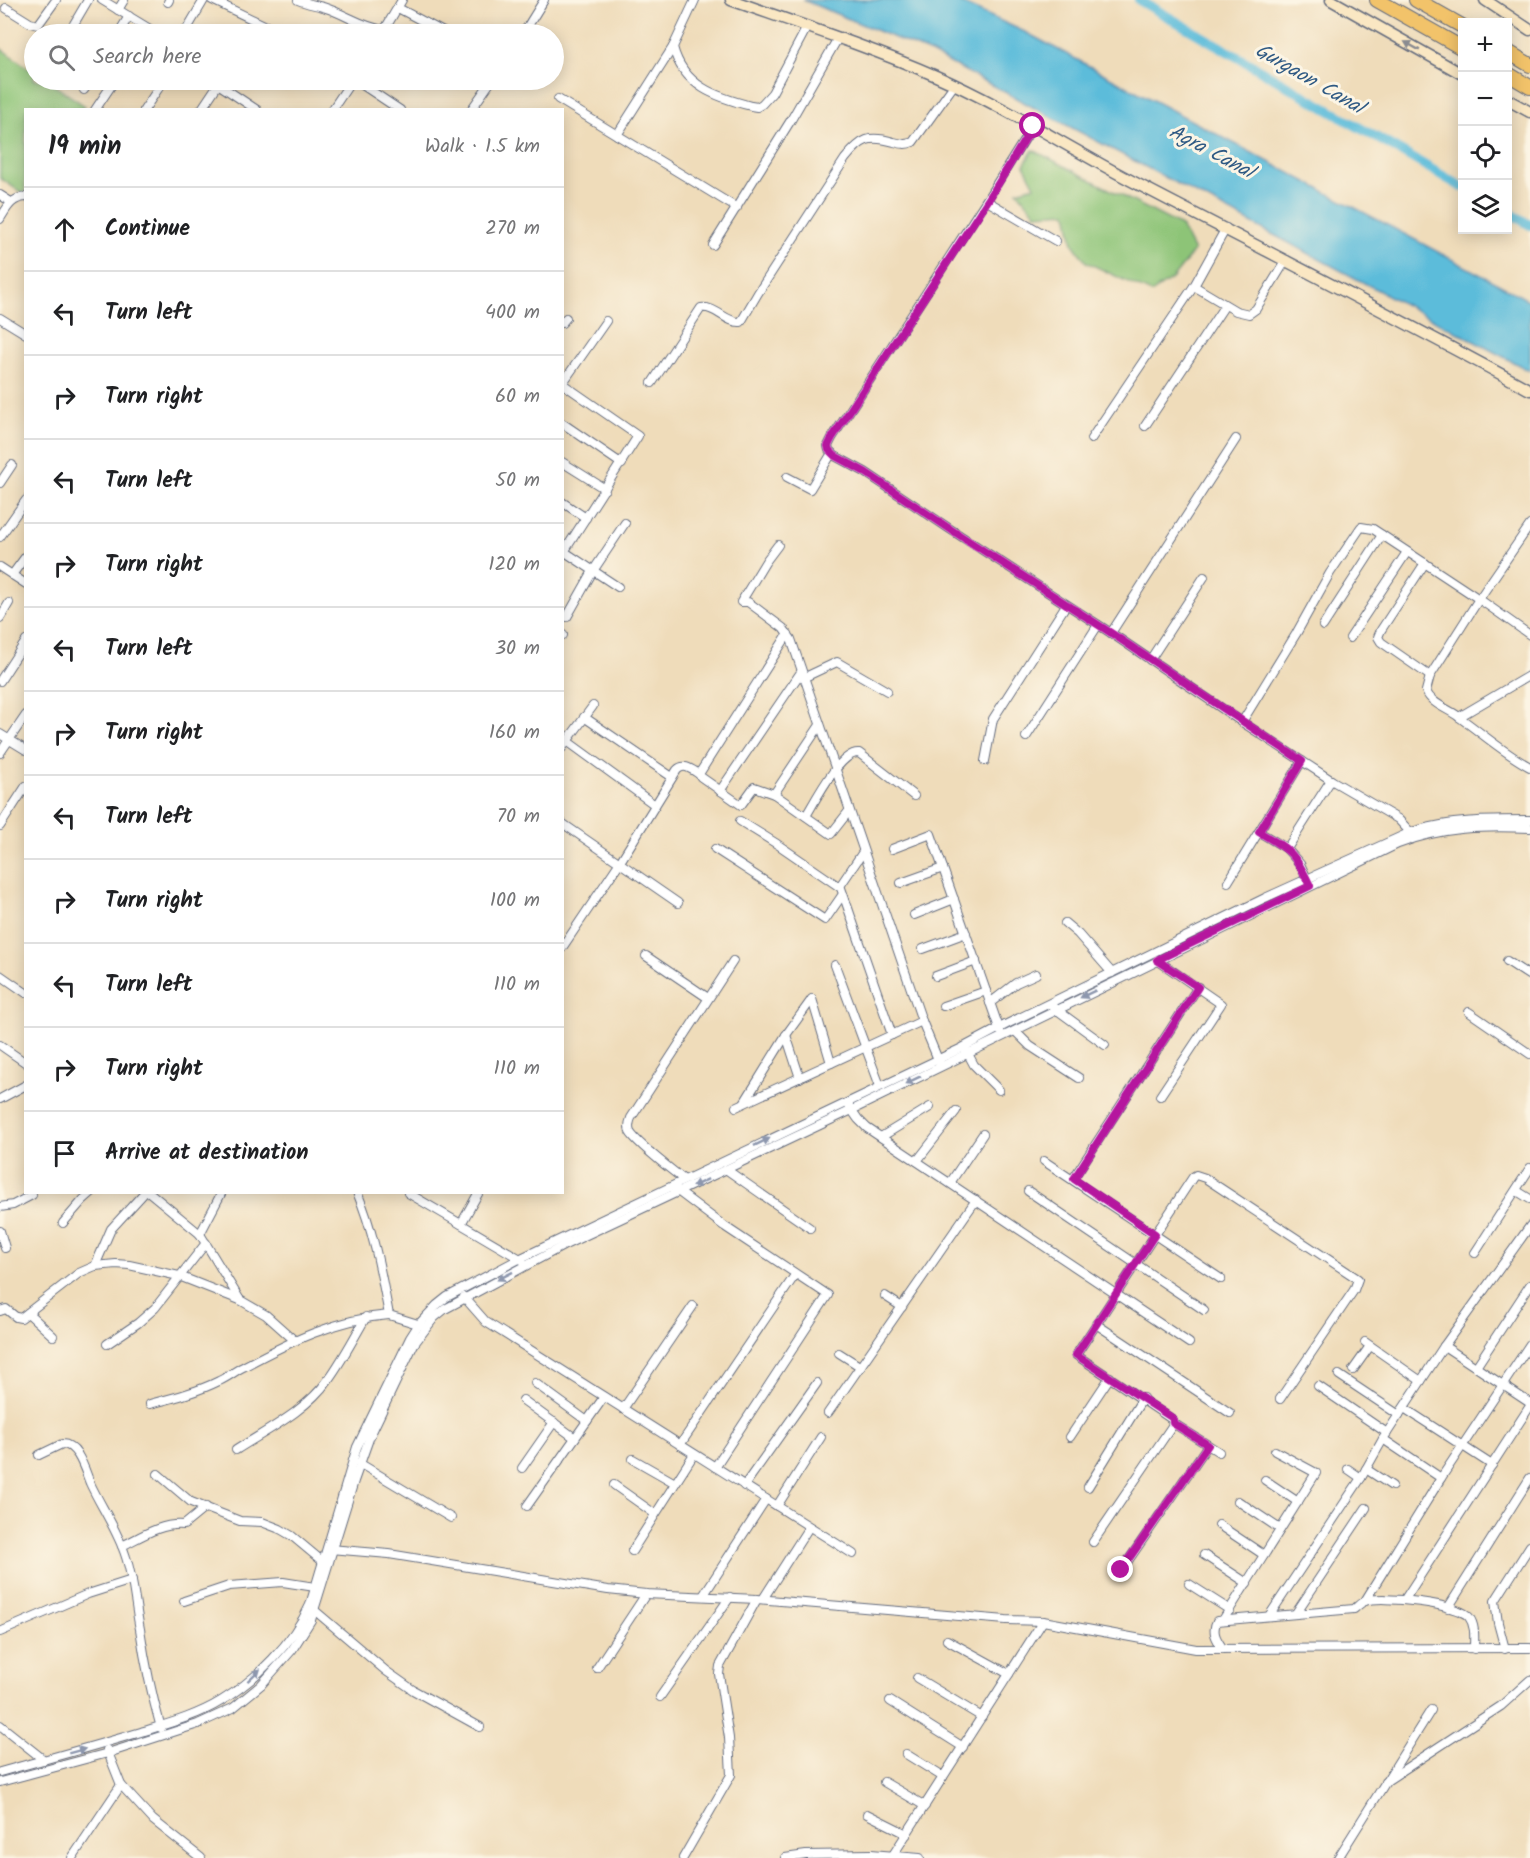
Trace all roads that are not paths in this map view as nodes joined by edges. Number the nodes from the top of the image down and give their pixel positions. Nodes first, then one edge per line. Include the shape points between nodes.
1 (56, 0) edge
2 (88, 0) edge
3 (102, 0) edge
4 (124, 0) edge
5 (204, 0) edge
6 (212, 0) edge
7 (298, 0) edge
8 (544, 0) edge
9 (695, 0) edge
10 (731, 0) edge
11 (1331, 0) edge
12 (1377, 0) edge
13 (1416, 0) edge
14 (1485, 0) edge
15 (400, 4) edge
16 (6, 8) dead end
17 (118, 10) junction
18 (129, 16) junction
19 (34, 24) edge
20 (40, 24) edge
21 (74, 24) edge
22 (124, 24) edge
23 (138, 24) edge
24 (190, 24) edge
25 (262, 24) edge
26 (359, 24) edge
27 (388, 24) edge
28 (431, 24) edge
29 (529, 24) edge
30 (1458, 25) edge
31 (807, 27) junction
32 (1530, 30) edge
33 (838, 38) junction
34 (1458, 46) edge
35 (673, 47) junction
36 (1512, 54) edge
37 (1530, 65) edge
38 (1458, 72) edge
39 (1512, 76) edge
40 (954, 85) junction
41 (1530, 87) edge
42 (108, 90) edge
43 (157, 90) edge
44 (215, 90) edge
45 (231, 90) edge
46 (347, 90) edge
47 (369, 90) edge
48 (485, 90) edge
49 (558, 99) dead end
50 (1512, 102) edge
51 (96, 108) edge
52 (145, 108) edge
53 (202, 108) edge
54 (254, 108) edge
55 (333, 108) edge
56 (397, 108) edge
57 (472, 108) edge
58 (1530, 112) edge
59 (1033, 126) junction
60 (617, 135) junction
61 (0, 195) edge
62 (24, 197) edge
63 (987, 201) junction
64 (11, 202) junction
65 (736, 208) junction
66 (0, 219) edge
67 (1226, 228) junction
68 (1056, 241) dead end
69 (713, 245) dead end
70 (1286, 260) junction
71 (1194, 286) junction
72 (1225, 305) junction
73 (0, 318) edge
74 (606, 321) dead end
75 (24, 333) edge
76 (564, 383) edge
77 (652, 383) dead end
78 (564, 385) edge
79 (1530, 390) edge
80 (564, 424) edge
81 (1145, 426) dead end
82 (1092, 439) dead end
83 (1236, 439) dead end
84 (832, 453) junction
85 (564, 463) edge
86 (622, 464) junction
87 (12, 465) dead end
88 (787, 477) dead end
89 (0, 483) edge
90 (605, 489) junction
91 (24, 503) edge
92 (564, 503) edge
93 (586, 518) junction
94 (625, 524) dead end
95 (1530, 525) edge
96 (1382, 535) junction
97 (1524, 535) junction
98 (0, 537) edge
99 (1530, 542) edge
100 (778, 545) dead end
101 (564, 551) edge
102 (1407, 552) junction
103 (564, 553) edge
104 (24, 559) edge
105 (1425, 563) junction
106 (0, 567) edge
107 (593, 571) junction
108 (12, 575) junction
109 (1204, 577) dead end
110 (24, 583) edge
111 (618, 587) dead end
112 (1479, 599) junction
113 (9, 603) dead end
114 (1066, 605) junction
115 (567, 617) dead end
116 (0, 618) edge
117 (1098, 625) junction
118 (1323, 626) dead end
119 (1111, 633) junction
120 (788, 634) junction
121 (1530, 636) edge
122 (1350, 638) dead end
123 (24, 644) edge
124 (1150, 660) junction
125 (802, 675) junction
126 (1530, 675) edge
127 (1430, 676) junction
128 (0, 681) edge
129 (887, 691) dead end
130 (593, 706) dead end
131 (584, 717) junction
132 (1459, 717) junction
133 (24, 718) edge
134 (1242, 722) junction
135 (820, 724) junction
136 (0, 734) edge
137 (1026, 737) dead end
138 (9, 740) junction
139 (565, 744) edge
140 (24, 749) edge
141 (0, 753) edge
142 (985, 761) dead end
143 (1302, 761) junction
144 (1530, 767) edge
145 (836, 768) junction
146 (699, 774) junction
147 (672, 777) junction
148 (1331, 780) junction
149 (24, 789) edge
150 (720, 791) junction
151 (774, 794) junction
152 (914, 796) dead end
153 (655, 805) junction
154 (849, 812) junction
155 (806, 816) junction
156 (1530, 820) edge
157 (740, 821) dead end
158 (564, 824) edge
159 (0, 826) edge
160 (1530, 828) edge
161 (1259, 832) junction
162 (1412, 835) junction
163 (1286, 848) junction
164 (715, 849) dead end
165 (892, 849) dead end
166 (863, 852) junction
167 (620, 862) junction
168 (943, 868) junction
169 (1228, 882) dead end
170 (1309, 882) junction
171 (901, 883) dead end
172 (841, 890) junction
173 (954, 899) junction
174 (678, 903) dead end
175 (1237, 911) junction
176 (914, 915) dead end
177 (1241, 919) junction
178 (1065, 923) dead end
179 (966, 933) junction
180 (564, 945) edge
181 (923, 949) dead end
182 (1165, 952) junction
183 (646, 956) dead end
184 (1157, 960) junction
185 (733, 961) dead end
186 (976, 961) junction
187 (1507, 961) dead end
188 (835, 965) dead end
189 (1036, 974) dead end
190 (0, 975) edge
191 (936, 976) dead end
192 (1530, 976) edge
193 (1110, 977) junction
194 (1198, 987) junction
195 (986, 991) junction
196 (24, 992) edge
197 (708, 998) junction
198 (990, 1003) junction
199 (1049, 1003) junction
200 (943, 1006) dead end
201 (1056, 1010) junction
202 (1470, 1012) dead end
203 (922, 1021) junction
204 (999, 1028) junction
205 (1015, 1031) junction
206 (786, 1035) junction
207 (892, 1035) junction
208 (1002, 1037) junction
209 (0, 1045) edge
210 (1105, 1046) dead end
211 (866, 1047) junction
212 (966, 1050) junction
213 (1530, 1054) edge
214 (24, 1062) edge
215 (831, 1063) junction
216 (940, 1063) junction
217 (800, 1078) junction
218 (1079, 1078) dead end
219 (24, 1085) edge
220 (880, 1086) junction
221 (999, 1090) dead end
222 (1160, 1096) dead end
223 (0, 1099) edge
224 (847, 1102) junction
225 (930, 1107) dead end
226 (852, 1110) junction
227 (956, 1111) dead end
228 (790, 1129) junction
229 (983, 1134) dead end
230 (795, 1137) junction
231 (881, 1137) junction
232 (729, 1159) junction
233 (917, 1161) junction
234 (1044, 1161) dead end
235 (730, 1168) junction
236 (1530, 1168) edge
237 (1074, 1179) junction
238 (684, 1180) junction
239 (950, 1183) junction
240 (671, 1186) junction
241 (1028, 1191) dead end
242 (1517, 1191) junction
243 (678, 1192) junction
244 (90, 1194) edge
245 (145, 1194) edge
246 (150, 1194) edge
247 (221, 1194) edge
248 (358, 1194) edge
249 (410, 1194) edge
250 (479, 1194) edge
251 (32, 1195) dead end
252 (1530, 1199) edge
253 (976, 1200) junction
254 (0, 1208) edge
255 (612, 1219) junction
256 (63, 1222) dead end
257 (461, 1224) junction
258 (1530, 1226) edge
259 (810, 1228) dead end
260 (0, 1231) edge
261 (200, 1233) junction
262 (1155, 1234) junction
263 (206, 1243) junction
264 (6, 1248) dead end
265 (1475, 1253) dead end
266 (521, 1258) junction
267 (528, 1264) junction
268 (1136, 1264) junction
269 (95, 1266) junction
270 (795, 1275) junction
271 (179, 1276) junction
272 (1221, 1279) dead end
273 (1530, 1285) edge
274 (1116, 1294) junction
275 (885, 1296) dead end
276 (464, 1298) junction
277 (240, 1300) junction
278 (693, 1306) dead end
279 (902, 1307) junction
280 (1204, 1310) dead end
281 (0, 1311) edge
282 (28, 1313) junction
283 (389, 1315) junction
284 (366, 1317) junction
285 (1096, 1324) junction
286 (422, 1325) junction
287 (52, 1336) dead end
288 (294, 1340) junction
289 (1189, 1343) dead end
290 (107, 1344) dead end
291 (1530, 1344) edge
292 (1444, 1346) junction
293 (839, 1353) dead end
294 (861, 1367) junction
295 (1476, 1367) junction
296 (1353, 1370) dead end
297 (1339, 1375) dead end
298 (1110, 1377) junction
299 (1422, 1381) junction
300 (535, 1383) dead end
301 (817, 1383) dead end
302 (1502, 1384) junction
303 (1318, 1386) dead end
304 (604, 1397) junction
305 (1143, 1398) junction
306 (1280, 1399) dead end
307 (523, 1400) dead end
308 (150, 1404) dead end
309 (1530, 1405) edge
310 (623, 1409) junction
311 (1401, 1412) junction
312 (828, 1413) dead end
313 (1230, 1413) dead end
314 (587, 1420) junction
315 (554, 1422) junction
316 (1173, 1423) junction
317 (1385, 1436) junction
318 (821, 1437) dead end
319 (1070, 1437) dead end
320 (575, 1438) junction
321 (1462, 1444) junction
322 (680, 1445) junction
323 (1208, 1445) junction
324 (236, 1450) dead end
325 (1275, 1451) dead end
326 (1219, 1452) dead end
327 (694, 1454) junction
328 (39, 1455) dead end
329 (633, 1459) dead end
330 (359, 1463) junction
331 (1492, 1465) junction
332 (715, 1467) junction
333 (522, 1468) dead end
334 (1348, 1469) dead end
335 (1366, 1469) junction
336 (158, 1474) dead end
337 (1361, 1478) junction
338 (1440, 1478) junction
339 (1530, 1478) edge
340 (1266, 1480) dead end
341 (675, 1483) junction
342 (614, 1485) dead end
343 (744, 1486) junction
344 (1392, 1486) dead end
345 (1088, 1487) dead end
346 (766, 1499) junction
347 (1238, 1501) dead end
348 (1298, 1502) junction
349 (527, 1506) dead end
350 (777, 1506) junction
351 (206, 1507) junction
352 (1366, 1509) dead end
353 (655, 1514) junction
354 (451, 1518) dead end
355 (1219, 1525) dead end
356 (809, 1527) junction
357 (1280, 1529) junction
358 (1094, 1542) dead end
359 (122, 1546) junction
360 (1530, 1546) edge
361 (329, 1549) junction
362 (632, 1551) dead end
363 (853, 1554) dead end
364 (1204, 1555) dead end
365 (1264, 1555) junction
366 (322, 1561) junction
367 (1121, 1570) dead end
368 (132, 1580) junction
369 (1247, 1583) junction
370 (1189, 1584) dead end
371 (315, 1587) junction
372 (646, 1594) junction
373 (703, 1596) junction
374 (730, 1597) junction
375 (760, 1599) junction
376 (1405, 1599) junction
377 (184, 1601) dead end
378 (1365, 1601) junction
379 (1448, 1608) junction
380 (312, 1609) junction
381 (1230, 1610) junction
382 (1296, 1613) junction
383 (1269, 1616) junction
384 (1223, 1620) junction
385 (1043, 1621) junction
386 (0, 1632) edge
387 (947, 1640) dead end
388 (1530, 1648) edge
389 (1223, 1649) junction
390 (1474, 1649) junction
391 (1504, 1649) junction
392 (597, 1668) dead end
393 (1009, 1674) junction
394 (917, 1678) dead end
395 (1530, 1680) edge
396 (238, 1689) junction
397 (660, 1697) dead end
398 (245, 1699) junction
399 (890, 1701) dead end
400 (1431, 1710) dead end
401 (982, 1717) junction
402 (0, 1725) edge
403 (161, 1726) junction
404 (480, 1727) dead end
405 (164, 1735) junction
406 (105, 1743) junction
407 (963, 1747) junction
408 (108, 1753) junction
409 (906, 1754) dead end
410 (44, 1760) junction
411 (0, 1772) edge
412 (943, 1777) junction
413 (0, 1782) edge
414 (884, 1782) dead end
415 (1385, 1782) junction
416 (121, 1785) junction
417 (925, 1806) junction
418 (867, 1814) dead end
419 (907, 1834) junction
420 (893, 1855) junction
421 (870, 1856) edge
422 (828, 1857) edge
423 (72, 1858) edge
424 (201, 1858) edge
425 (683, 1858) edge
426 (785, 1858) edge
427 (913, 1858) edge
428 (920, 1858) edge
429 (1338, 1858) edge

1 - 20 street
2 - 21 street
3 - 17 street
4 - 17 street
5 - 24 street
6 - 25 street
7 - 26 street
8 - 29 street
9 - 35 street
10 - 31 street
38 -> 11 street
12 - 34 highway
13 - 30 highway
14 - 32 street
15 - 27 street
15 - 28 street
16 - 19 street
17 - 18 street
18 - 22 street
18 - 23 street
31 - 33 street
31 - 35 street via 772,93 757,107 715,94 691,80
33 - 40 street
33 - 65 street
35 - 60 street
36 - 37 highway
39 - 41 highway
40 - 59 street
40 - 77 street via 913,142 903,144 878,137 855,147 741,322 703,307
42 - 51 street
43 - 52 street
44 - 53 street
45 - 54 street
46 - 55 street
47 - 56 street
48 - 57 street
49 - 60 street
50 - 58 street
59 - 63 street
59 - 67 street
60 - 65 street
61 - 64 street
62 - 64 street
63 - 68 street
63 - 84 street via 830,441
64 - 66 street
65 - 69 street
67 - 70 street
67 - 71 street
70 - 72 street via 1252,312 1242,314
70 - 79 street
71 - 72 street
71 - 82 street
72 - 81 street
73 - 75 street
74 - 76 street
78 - 86 street via 638,436
80 - 86 street
83 - 119 street
84 - 88 street via 810,489
84 - 114 street
85 - 90 street
86 - 90 street
87 - 89 street
90 - 93 street
91 - 98 street
92 - 93 street
93 - 101 street
94 - 107 street
95 - 97 street
96 - 102 street
96 - 118 street
96 - 134 street via 1364,526 1358,530
97 - 99 street
97 - 112 street
100 - 120 street via 741,602 748,602
102 - 105 street
102 - 122 street
103 - 107 street
104 - 108 street
105 - 112 street
105 - 127 street via 1378,637
106 - 108 street
107 - 111 street
107 - 115 street
108 - 110 street
109 - 124 street
112 - 121 street
112 - 127 street
113 - 116 street
114 - 117 street
114 - 142 street via 993,719
117 - 119 street
117 - 137 street
119 - 124 street
120 - 125 street
120 - 146 street
123 - 128 street
124 - 134 street
125 - 129 street via 837,662
125 - 135 street
125 - 150 street
126 - 132 street
127 - 132 street via 1426,694
130 - 131 street
131 - 139 street
131 - 147 street
132 - 144 street
133 - 138 street
134 - 143 street
135 - 145 street
135 - 151 street
136 - 138 street
138 - 140 street
138 - 141 street
139 - 153 street
143 - 148 street
143 - 161 street
145 - 152 street via 849,755 859,753
145 - 154 street
145 - 155 street
146 - 147 street via 686,766
146 - 150 street
147 - 153 street
148 - 162 street via 1393,815
148 - 163 street
149 - 159 street
150 - 151 street via 741,805 754,787
151 - 155 street
153 - 167 street
154 - 155 street via 831,834
154 - 166 street
156 - 162 street via 1459,821 1431,826
157 - 172 street
158 - 167 street
160 - 162 street via 1487,826
161 - 163 street
161 - 169 street
162 - 170 street
163 - 170 street
164 - 172 street via 825,921
165 - 168 street via 932,834
166 - 172 street
166 - 203 street
167 - 174 street
167 - 180 street
168 - 171 street
168 - 173 street
170 - 175 street
170 - 177 street
172 - 207 street
173 - 176 street
173 - 179 street
175 - 177 street
175 - 182 street
177 - 182 street
178 - 193 street
179 - 181 street
179 - 186 street
182 - 184 street
182 - 193 street
183 - 197 street
184 - 193 street
184 - 194 street
185 - 197 street
186 - 191 street
186 - 195 street
187 - 192 street
188 - 211 street
189 - 198 street via 1016,983
190 - 196 street
193 - 199 street
193 -> 201 street
194 - 222 street via 1220,1006
194 - 237 street
195 - 198 street
195 - 200 street
197 - 238 street via 629,1124 636,1140
198 - 204 street
199 - 201 street
199 - 204 street
201 - 205 street
201 - 210 street
202 - 213 street
203 - 207 street
203 - 216 street
204 - 208 street
204 - 212 street
205 - 208 street
205 - 218 street via 1030,1046
206 - 215 street via 812,999
206 - 217 street
206 - 217 street via 740,1105
207 - 211 street
208 - 212 street
209 - 214 street
211 - 215 street
211 - 220 street
212 - 216 street
212 - 221 street
215 - 217 street
216 - 220 street
216 -> 226 street
219 - 223 street
220 - 224 street
224 - 226 street
224 - 228 street
225 - 231 street
226 - 230 street
226 - 231 street via 863,1125
227 - 233 street
228 - 230 street
232 -> 228 street
229 - 239 street
230 - 235 street
231 - 233 street
232 - 235 street
232 - 238 street
233 - 239 street
234 - 237 street
235 -> 243 street
235 - 259 street
236 - 242 street
237 - 262 street
238 - 240 street
239 - 253 street
240 - 243 street
240 - 255 street
241 - 268 street
242 - 252 street
242 - 265 street
243 - 255 street
243 - 270 street
244 - 256 street
245 - 269 street via 111,1230
246 - 261 street
247 - 261 street
248 - 283 street via 368,1216
249 - 257 street
250 - 257 street
251 - 254 street
253 - 274 street
253 - 279 street
255 - 266 street
255 - 267 street
257 - 266 street
258 - 292 street
260 - 264 street
261 - 263 street
262 - 268 street
262 - 272 street
262 - 306 street via 1193,1177 1199,1175 1358,1279
263 - 271 street
263 - 277 street
266 - 267 street
266 - 286 street via 447,1297
267 -> 276 street
268 - 274 street
268 - 280 street
269 - 271 street via 129,1265
269 - 282 street via 79,1273
270 - 322 street
270 - 332 street via 828,1295
271 - 277 street
271 - 290 street via 148,1315
273 - 295 street
274 - 285 street
274 - 289 street
275 - 279 street
276 - 286 street
276 - 304 street via 486,1322
277 - 288 street via 266,1315
278 - 310 street
279 - 294 street
281 - 282 street via 6,1309 21,1318
282 - 287 street
283 - 284 street
283 - 286 street
284 - 288 street
284 - 324 street via 318,1392
285 - 298 street via 1076,1355
285 - 313 street
286 - 330 street
286 - 361 street via 400,1355 357,1447
288 - 308 street via 222,1380
291 - 302 street
292 - 295 street
292 - 299 street
293 - 294 street
294 - 312 street
295 - 302 street
296 - 299 street via 1368,1344
297 - 311 street
298 - 305 street
298 - 319 street
299 - 311 street
300 - 314 street
301 - 343 street
302 - 309 street
302 - 321 street
303 - 317 street
304 - 310 street
304 - 314 street
305 - 316 street via 1171,1417
305 - 345 street
307 - 315 street
309 - 331 street
310 - 322 street
311 - 317 street
311 - 321 street
314 - 320 street
315 - 320 street
315 - 333 street
316 - 323 street
316 - 358 street
317 - 335 street
317 - 338 street
318 - 350 street
320 - 349 street
321 - 331 street
321 - 338 street
322 - 327 street
323 - 326 street
323 - 367 street
325 - 348 street via 1316,1473
327 - 332 street
327 - 341 street
328 - 359 street via 62,1444 72,1448
329 - 341 street
330 - 354 street
330 - 361 street
331 - 376 street
332 - 343 street
334 - 337 street
335 - 337 street
335 - 344 street
336 - 351 street via 191,1502
337 - 383 street
338 - 378 street
339 - 379 street
340 - 348 street
341 - 353 street
342 - 353 street
343 - 346 street
346 - 350 street
346 - 373 street
347 - 357 street
348 - 357 street
350 - 356 street
351 - 359 street via 184,1525 153,1530
351 - 366 street via 240,1521 262,1522 280,1529
352 - 382 street
353 - 362 street
355 - 365 street
356 - 363 street
356 - 375 street
357 - 365 street
359 - 368 street
360 - 391 street via 1495,1601
361 - 366 street
361 - 372 street via 389,1554
361 - 380 street
364 - 369 street
365 - 369 street
366 - 371 street
368 - 386 street via 88,1594
368 - 403 street
369 - 381 street
370 - 381 street
371 - 377 street via 283,1582 229,1586
371 - 380 street
372 - 373 street
372 - 392 street
373 - 374 street
374 - 375 street
374 - 397 street
375 - 385 street
375 - 425 street via 720,1666 731,1775
376 - 378 street
376 - 379 street
378 - 382 street via 1354,1609
379 - 390 street via 1469,1617
396 -> 380 street via 284,1647
380 - 398 street via 306,1631 292,1650
380 - 404 street via 413,1690
381 - 384 street
382 - 383 street
383 - 384 street
384 - 389 street via 1215,1625 1215,1636
385 - 389 street via 1196,1649
385 - 393 street
387 - 393 street
388 - 391 street
389 - 390 street
390 - 391 street
393 - 401 street
394 - 401 street
395 - 415 street via 1501,1706
396 - 398 street
396 - 403 street via 219,1702
398 - 405 street via 222,1714
399 - 407 street
400 - 415 street
401 - 407 street
402 - 410 street
403 - 405 street
403 - 406 street
405 - 408 street
406 - 408 street
410 -> 406 street
407 - 412 street
408 - 413 street
408 - 416 street
409 - 412 street
410 - 411 street
412 - 417 street
414 - 417 street
415 - 429 street
416 - 423 street
416 - 424 street via 153,1820
417 - 419 street
418 - 419 street
419 - 420 street
420 - 421 street
420 - 427 street
421 - 422 street
422 - 426 street
427 - 428 street

